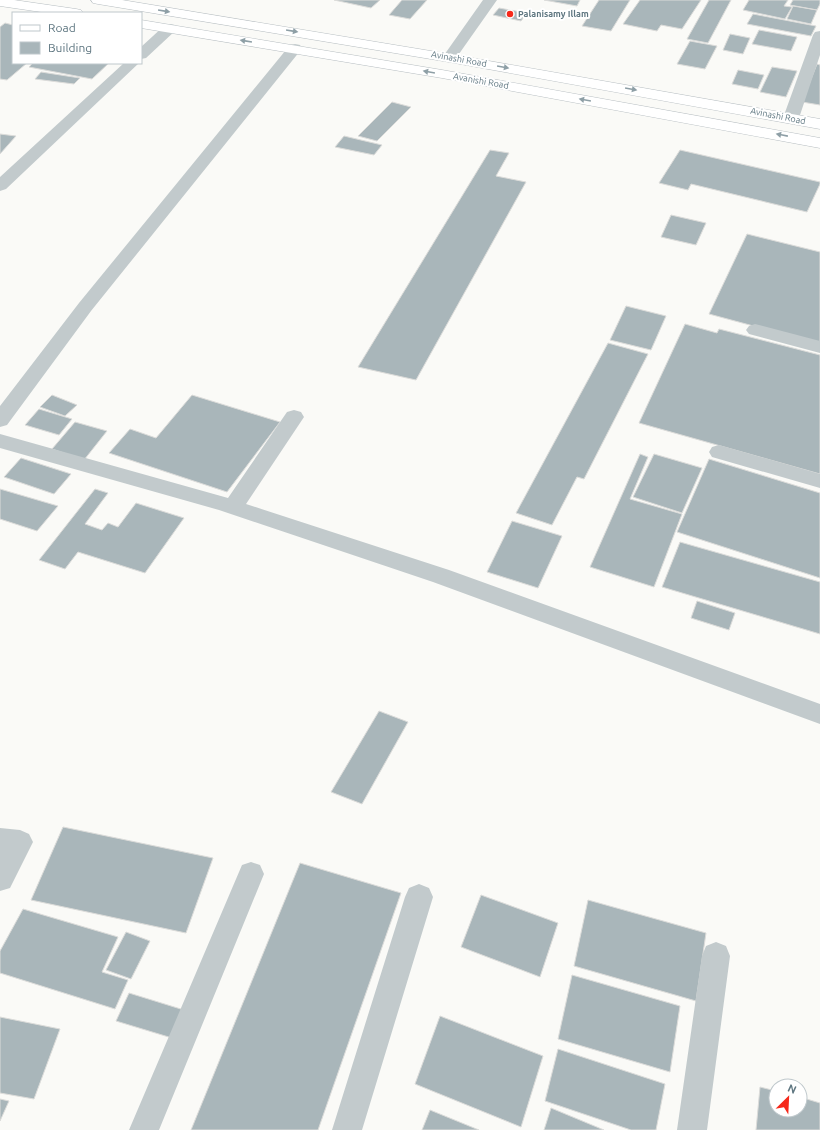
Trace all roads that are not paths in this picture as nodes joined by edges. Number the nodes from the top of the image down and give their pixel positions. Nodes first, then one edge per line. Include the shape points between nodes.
1 (98, 0) edge
2 (490, 0) edge
3 (2, 4) edge
4 (68, 12) edge
5 (142, 24) edge
6 (170, 28) junction
7 (820, 35) edge
8 (295, 48) junction
9 (142, 54) edge
10 (449, 58) junction
11 (131, 64) edge
12 (792, 118) junction
13 (820, 124) edge
14 (820, 143) edge
15 (0, 186) edge
16 (756, 330) dead end
17 (820, 347) edge
18 (294, 417) dead end
19 (0, 420) edge
20 (0, 441) edge
21 (719, 452) dead end
22 (820, 481) edge
23 (233, 507) junction
24 (820, 714) edge
25 (0, 840) edge
26 (251, 874) dead end
27 (0, 879) edge
28 (419, 897) dead end
29 (716, 956) dead end
30 (144, 1130) edge
31 (346, 1130) edge
32 (692, 1130) edge

1 -> 10 main road, Avinashi Road
2 - 10 street
3 - 4 main road
5 - 6 main road, Avanishi Road
8 -> 6 main road, Avanishi Road
6 - 9 street
7 - 12 street
14 -> 8 main road, Avanishi Road
8 - 19 street via 85,307
10 -> 12 main road, Avinashi Road
11 - 15 street
12 - 13 main road, Avinashi Road
16 - 17 street
18 - 23 street
20 - 23 street
21 - 22 street
23 - 24 street via 441,576
25 - 27 street via 20,842
26 - 30 street
28 - 31 street
29 - 32 street

